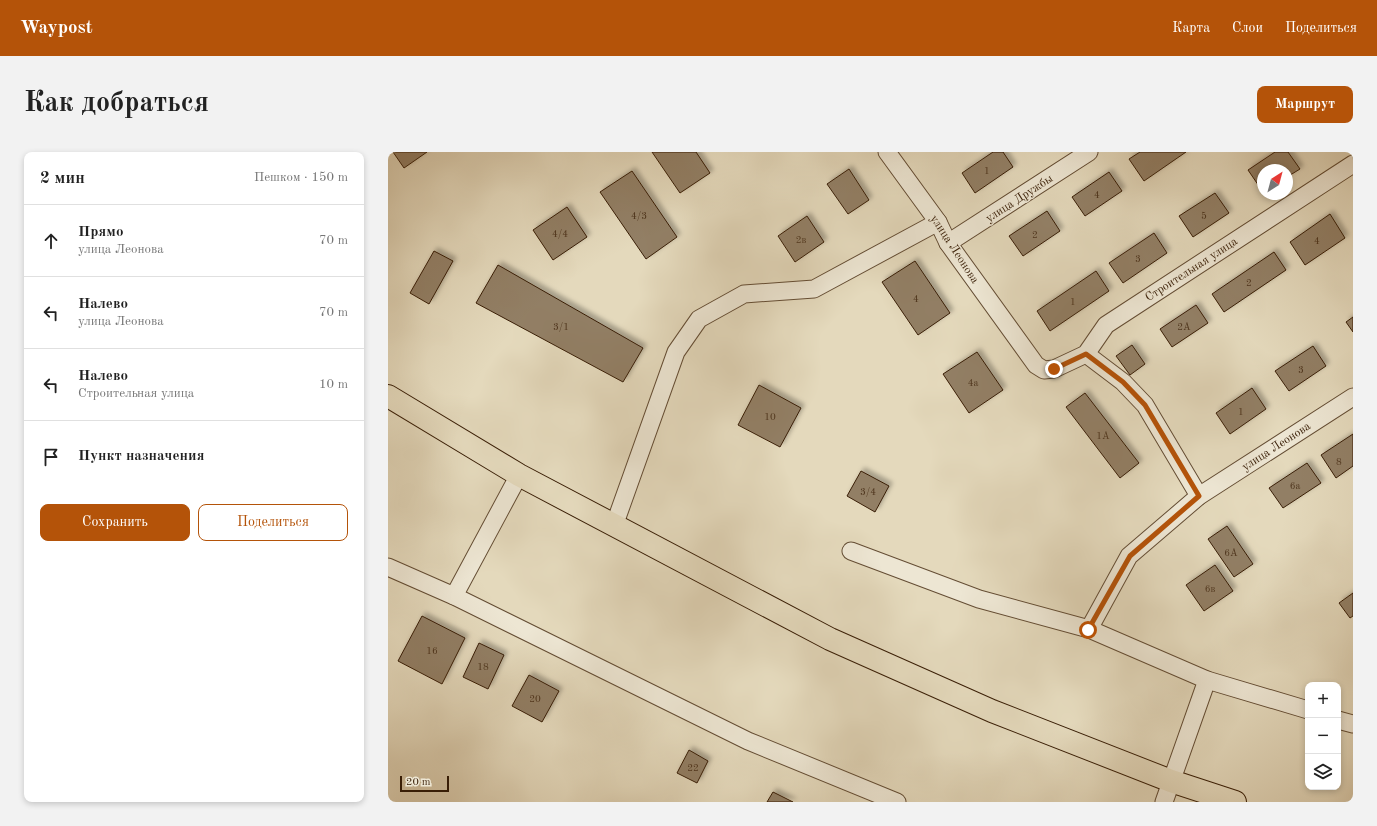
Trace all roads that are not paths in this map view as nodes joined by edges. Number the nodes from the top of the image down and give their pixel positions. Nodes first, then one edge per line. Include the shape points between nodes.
1 (887, 152) edge
2 (1089, 152) edge
3 (1353, 164) edge
4 (938, 222) junction
5 (948, 243) junction
6 (1086, 354) junction
7 (388, 396) edge
8 (1353, 397) edge
9 (519, 475) junction
10 (1199, 496) junction
11 (614, 526) junction
12 (851, 551) dead end
13 (388, 567) edge
14 (454, 596) junction
15 (1088, 630) junction
16 (1207, 680) junction
17 (1305, 709) edge
18 (1341, 721) edge
19 (1353, 724) edge
20 (1171, 781) junction
21 (897, 802) edge
22 (1164, 802) edge
23 (1235, 802) edge

1 - 4 street, улица Леонова
2 - 5 street, улица Дружбы
3 - 6 street, Строительная улица via 1106,325
4 - 5 street, улица Леонова
4 - 11 street via 814,289 744,294 699,319 676,352
5 - 6 street, улица Леонова via 1036,365 1044,370 1054,369
6 - 10 street via 1123,382 1145,405
7 - 9 highway
8 - 10 street, улица Леонова
9 - 11 highway
9 - 14 street
10 - 15 street, улица Леонова via 1130,556
11 - 20 highway via 830,639 992,711
12 - 15 street via 979,599
13 - 14 street
14 - 21 street via 748,741
15 - 16 street
16 - 17 street
16 - 20 street
18 - 19 street
20 - 22 street
20 - 23 highway

